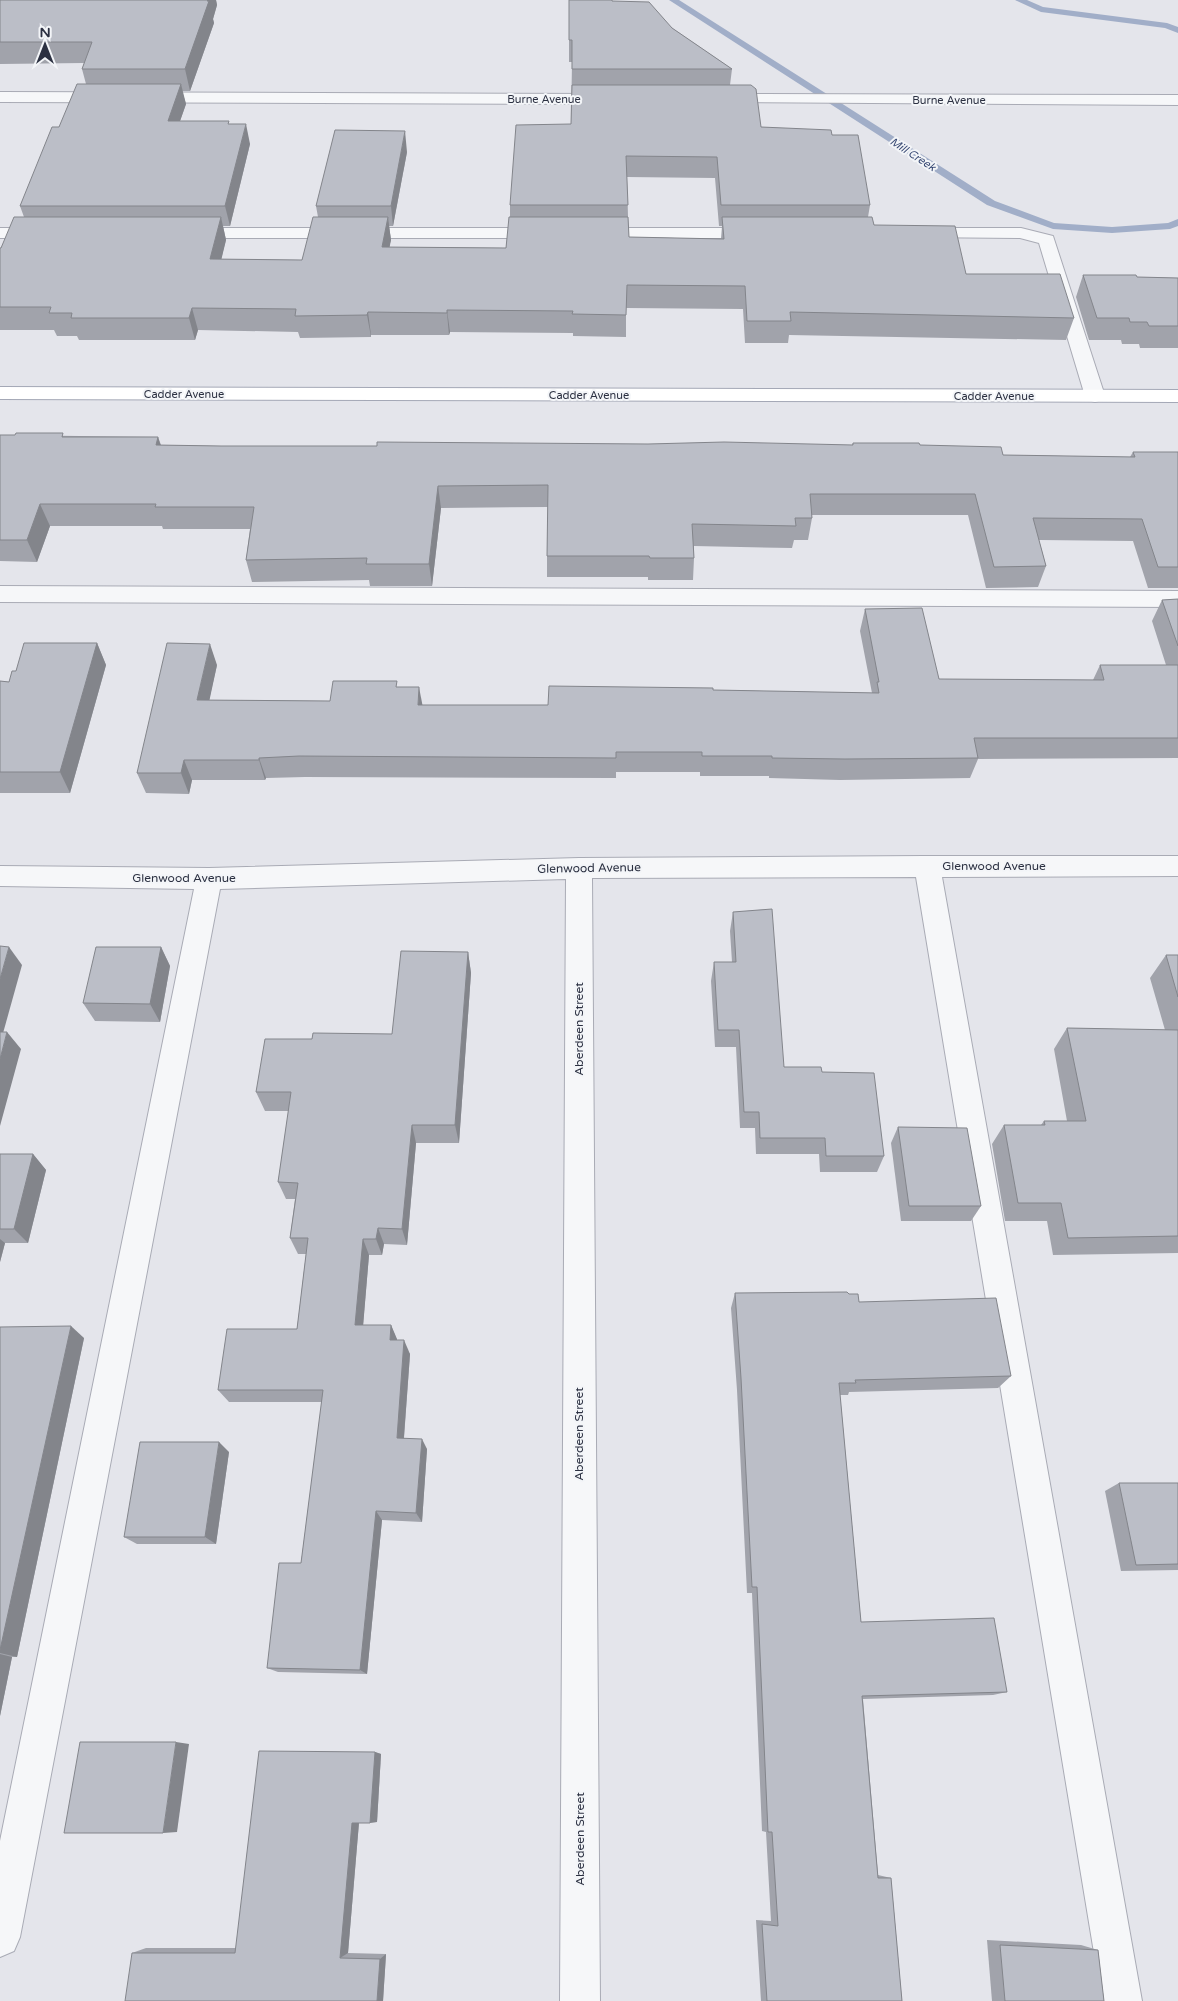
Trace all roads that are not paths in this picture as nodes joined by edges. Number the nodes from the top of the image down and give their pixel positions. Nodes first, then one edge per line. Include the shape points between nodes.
1 (0, 97) edge
2 (628, 99) edge
3 (708, 99) edge
4 (1178, 100) edge
5 (0, 233) edge
6 (60, 233) edge
7 (168, 233) edge
8 (773, 233) edge
9 (902, 233) edge
10 (0, 392) edge
11 (1096, 396) junction
12 (1178, 396) edge
13 (0, 594) edge
14 (1178, 599) edge
15 (927, 866) junction
16 (1178, 866) edge
17 (579, 868) junction
18 (0, 876) edge
19 (209, 879) junction
20 (0, 1937) edge
21 (580, 2001) edge
22 (1122, 2001) edge

1 - 2 street, Burne Avenue
3 - 4 street, Burne Avenue
5 - 6 street
7 - 8 street
9 - 11 street via 1021,233 1047,240
10 - 11 main road, Cadder Avenue
11 - 12 main road, Cadder Avenue
13 - 14 street
15 - 16 street, Glenwood Avenue
15 - 17 street, Glenwood Avenue
15 - 22 street
17 - 19 street, Glenwood Avenue
17 - 21 street, Aberdeen Street
18 - 19 street, Glenwood Avenue
19 - 20 street

